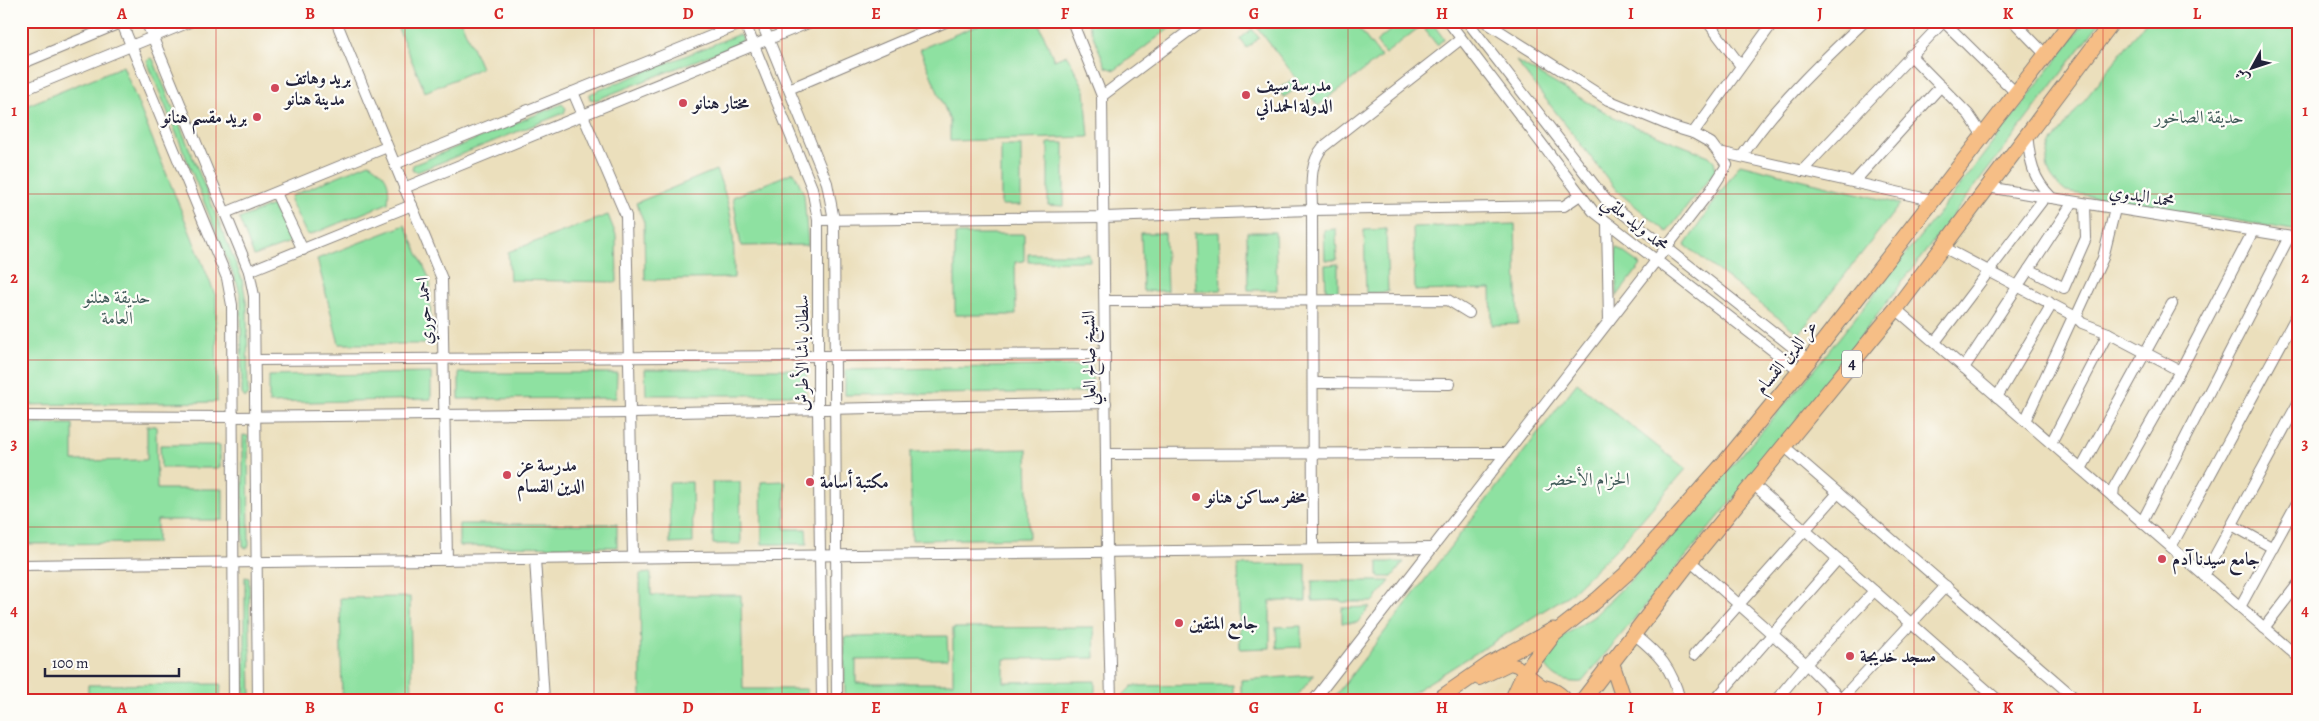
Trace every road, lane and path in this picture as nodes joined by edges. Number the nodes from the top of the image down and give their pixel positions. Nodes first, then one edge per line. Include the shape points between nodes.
1 (146, 21) edge
2 (192, 21) edge
3 (336, 21) edge
4 (761, 21) edge
5 (813, 21) edge
6 (948, 21) edge
7 (1072, 21) edge
8 (1202, 21) edge
9 (1448, 21) edge
10 (1484, 21) edge
11 (1707, 21) edge
12 (1774, 21) edge
13 (1865, 21) edge
14 (1944, 21) edge
15 (2013, 21) edge
16 (2072, 21) edge
17 (2113, 21) edge
18 (123, 22) edge
19 (745, 22) edge
20 (1471, 23) edge
21 (152, 36) junction
22 (769, 39) junction
23 (1461, 39) junction
24 (131, 45) junction
25 (754, 45) junction
26 (1910, 55) junction
27 (2046, 55) junction
28 (21, 64) edge
29 (1742, 66) junction
30 (1940, 86) junction
31 (789, 89) junction
32 (21, 91) edge
33 (573, 92) junction
34 (2016, 93) junction
35 (1102, 96) junction
36 (583, 115) junction
37 (1693, 133) junction
38 (2027, 134) junction
39 (1982, 136) junction
40 (388, 146) junction
41 (1719, 152) junction
42 (1742, 156) junction
43 (395, 164) junction
44 (1802, 171) junction
45 (1854, 182) junction
46 (1988, 187) junction
47 (404, 188) junction
48 (276, 192) junction
49 (1580, 195) junction
50 (2048, 198) junction
51 (1932, 200) junction
52 (2073, 202) junction
53 (2085, 204) junction
54 (412, 205) junction
55 (2116, 208) junction
56 (1312, 210) junction
57 (225, 214) junction
58 (1104, 217) junction
59 (818, 220) junction
60 (834, 220) junction
61 (1607, 223) junction
62 (2253, 231) junction
63 (2294, 237) edge
64 (1943, 247) junction
65 (1666, 249) junction
66 (303, 250) junction
67 (1657, 260) junction
68 (2029, 269) junction
69 (249, 271) junction
70 (1989, 271) junction
71 (2018, 286) junction
72 (1312, 300) junction
73 (1105, 302) junction
74 (2049, 302) junction
75 (2172, 304) dead end
76 (1896, 309) junction
77 (1469, 313) dead end
78 (2298, 313) edge
79 (2076, 316) junction
80 (1609, 321) junction
81 (2108, 333) junction
82 (1935, 342) junction
83 (2146, 353) junction
84 (1105, 354) junction
85 (834, 356) junction
86 (630, 357) junction
87 (818, 357) junction
88 (443, 359) junction
89 (256, 360) junction
90 (1804, 366) junction
91 (1964, 368) junction
92 (2180, 371) junction
93 (1313, 383) junction
94 (1450, 384) dead end
95 (1997, 396) junction
96 (2298, 402) edge
97 (1106, 403) junction
98 (834, 408) junction
99 (818, 409) junction
100 (632, 413) junction
101 (444, 415) junction
102 (21, 416) edge
103 (256, 416) junction
104 (233, 417) junction
105 (2025, 421) junction
106 (2051, 443) junction
107 (1785, 447) junction
108 (1506, 453) junction
109 (1106, 454) junction
110 (1313, 454) junction
111 (2081, 469) junction
112 (1754, 485) junction
113 (1838, 493) junction
114 (2113, 497) junction
115 (2298, 501) edge
116 (2142, 522) junction
117 (2232, 525) junction
118 (1805, 530) junction
119 (2171, 547) junction
120 (1431, 548) junction
121 (2273, 548) junction
122 (1313, 549) junction
123 (1107, 552) junction
124 (820, 555) junction
125 (836, 555) junction
126 (633, 557) junction
127 (535, 559) junction
128 (447, 560) junction
129 (1838, 560) junction
130 (1690, 561) junction
131 (233, 562) junction
132 (257, 562) junction
133 (21, 565) edge
134 (2204, 576) junction
135 (2298, 584) edge
136 (1946, 586) junction
137 (1874, 591) junction
138 (1739, 604) junction
139 (2240, 607) junction
140 (1565, 623) junction
141 (1912, 624) junction
142 (2264, 628) junction
143 (1634, 634) junction
144 (1772, 634) junction
145 (2296, 652) edge
146 (1694, 655) dead end
147 (1611, 661) junction
148 (1806, 664) junction
149 (1525, 672) junction
150 (1544, 687) junction
151 (1512, 699) edge
152 (1842, 699) edge
153 (234, 700) edge
154 (258, 700) edge
155 (544, 700) edge
156 (822, 700) edge
157 (838, 700) edge
158 (1111, 700) edge
159 (1314, 700) edge
160 (1438, 700) edge
161 (1446, 700) edge
162 (1565, 700) edge
163 (1583, 700) edge
164 (1624, 700) edge
165 (1680, 700) edge
166 (1715, 700) edge
167 (1776, 700) edge
168 (1998, 700) edge
169 (2077, 700) edge

1 - 21 street
2 - 21 street
3 - 40 street, احمد حوري
4 - 22 street, سلطان باشا الأطرش
5 - 22 street
6 - 31 street
7 - 35 street, الشيخ صالح العلي
8 - 35 street
9 - 23 street, محمد وليد ملقي
10 - 37 street via 1608,100
11 - 29 street
12 - 29 street
13 - 42 street via 1803,81 1759,130
14 - 26 street
14 - 34 street
15 - 27 street
16 - 27 highway, عز الدين القسام / 4
17 - 38 highway, 4
18 - 24 street
18 - 28 street
19 - 25 street, سلطان باشا الأطرش
19 - 33 street
20 - 65 street, محمد وليد ملقي via 1606,200
21 - 24 street
21 - 57 street
22 - 25 street
22 - 31 street, سلطان باشا الأطرش
23 - 49 street, محمد وليد ملقي
23 - 56 street via 1323,147 1312,168
24 - 32 street
24 - 104 street via 227,278 232,305
25 - 36 street
25 - 59 street, سلطان باشا الأطرش via 812,188
26 - 30 street
26 - 44 street
27 - 34 highway, عز الدين القسام / 4
29 - 37 street
30 - 39 street via 1969,115
30 - 45 street
31 - 60 street, سلطان باشا الأطرش via 827,183
33 - 36 street
33 - 43 street
34 - 39 highway, عز الدين القسام / 4
35 - 58 street, الشيخ صالح العلي
36 - 47 street
36 - 86 street via 626,216
37 - 41 street via 1711,143
38 - 46 highway, 4
38 - 50 street via 2030,166
39 - 51 highway, عز الدين القسام / 4
40 - 43 street, احمد حوري
40 - 48 street
41 - 42 street
41 - 65 street via 1727,165
42 - 44 street
43 - 47 street, احمد حوري
44 - 45 street
45 - 51 street
46 - 50 street, محمد البدوي
46 - 64 highway, 4
47 - 54 street, احمد حوري
48 - 57 street
48 - 66 street
49 - 56 street via 1564,206
49 - 61 street, محمد وليد ملقي
50 - 52 street, محمد البدوي
50 - 70 street
51 - 90 highway, عز الدين القسام / 4
52 - 53 street, محمد البدوي
52 - 68 street
53 - 55 street, محمد البدوي
53 - 68 street via 2086,238 2064,288
54 - 66 street
54 - 88 street, احمد حوري via 442,279
55 - 62 street, محمد البدوي
55 - 79 street via 2104,258
56 - 58 street
56 - 72 street
57 - 69 street
58 - 60 street
58 - 73 street, الشيخ صالح العلي
59 - 60 street
59 - 87 street, سلطان باشا الأطرش
60 - 85 street, سلطان باشا الأطرش
61 - 67 street, محمد وليد ملقي
61 - 80 street
62 - 63 street, محمد البدوي
62 - 92 street
63 - 116 street
64 - 70 street
64 - 76 highway, 4
65 - 67 street
65 - 90 street, محمد وليد ملقي
66 - 69 street
67 - 80 street
67 - 90 street, محمد وليد ملقي
68 - 71 street
69 - 89 street via 254,296
70 - 71 street
70 - 82 street
71 - 74 street
71 - 91 street
72 - 73 street
72 - 77 street via 1448,300
72 - 93 street
73 - 84 street, الشيخ صالح العلي
74 - 79 street
74 - 95 street via 2049,309
75 - 83 street
76 - 82 street
76 - 107 highway, 4
78 - 119 street
79 - 81 street via 2082,323
79 - 105 street via 2071,320
80 - 108 street
81 - 83 street
81 - 106 street
82 - 91 street
83 - 92 street
83 - 111 street
84 - 85 street
84 - 97 street, الشيخ صالح العلي
85 - 87 street
85 - 98 street, سلطان باشا الأطرش
86 - 87 street
86 - 88 street
86 - 100 street
87 - 99 street, سلطان باشا الأطرش
88 - 89 street
88 - 101 street, احمد حوري
89 - 103 street
90 - 140 highway, عز الدين القسام / 4 via 1633,567 1597,600
91 - 95 street
92 - 114 street via 2114,487
93 - 94 street
93 - 110 street
95 - 105 street
96 - 117 street
97 - 98 street
97 - 109 street, الشيخ صالح العلي
98 - 99 street
98 - 125 street, سلطان باشا الأطرش
99 - 100 street
99 - 124 street, سلطان باشا الأطرش
100 - 101 street
100 - 126 street
101 - 103 street
101 - 128 street, احمد حوري
102 - 104 street
103 - 104 street
103 - 132 street
104 - 131 street
105 - 106 street
106 - 111 street
107 - 112 highway, 4
107 - 113 street
108 - 110 street
108 - 120 street
109 - 110 street
109 - 123 street, الشيخ صالح العلي
110 - 122 street
111 - 114 street
112 - 118 street
112 - 130 highway, 4
113 - 118 street
113 - 136 street
114 - 116 street
115 - 121 street
116 - 119 street
117 - 121 street
117 - 134 street
118 - 129 street
118 - 138 street
119 - 134 street
120 - 122 street
120 - 159 street
121 - 139 street
122 - 123 street
123 - 125 street
123 - 158 street, الشيخ صالح العلي
124 - 125 street
124 - 126 street
124 - 156 street, سلطان باشا الأطرش
125 - 157 street, سلطان باشا الأطرش
126 - 127 street
127 - 128 street
127 - 155 street
128 - 132 street
129 - 137 street
129 - 144 street
130 - 138 street
130 - 143 highway, 4
131 - 132 street
131 - 133 street
131 - 153 street
132 - 154 street
134 - 139 street
135 - 142 street
136 - 141 street
136 - 169 street
137 - 141 street
137 - 148 street
138 - 144 street
138 - 146 street
139 - 142 street
140 - 149 highway, عز الدين القسام
140 - 160 highway via 1490,664
141 - 152 street
141 - 168 street
142 - 145 street
143 - 147 highway, 4
143 - 165 street via 1658,653 1675,680
144 - 148 street
144 - 166 street
147 - 163 highway, 4
147 - 164 highway
148 - 152 street
148 - 167 street
149 - 150 main road
149 - 151 highway, عز الدين القسام
149 - 161 main road via 1507,664
150 - 151 highway via 1527,688
150 - 162 highway

